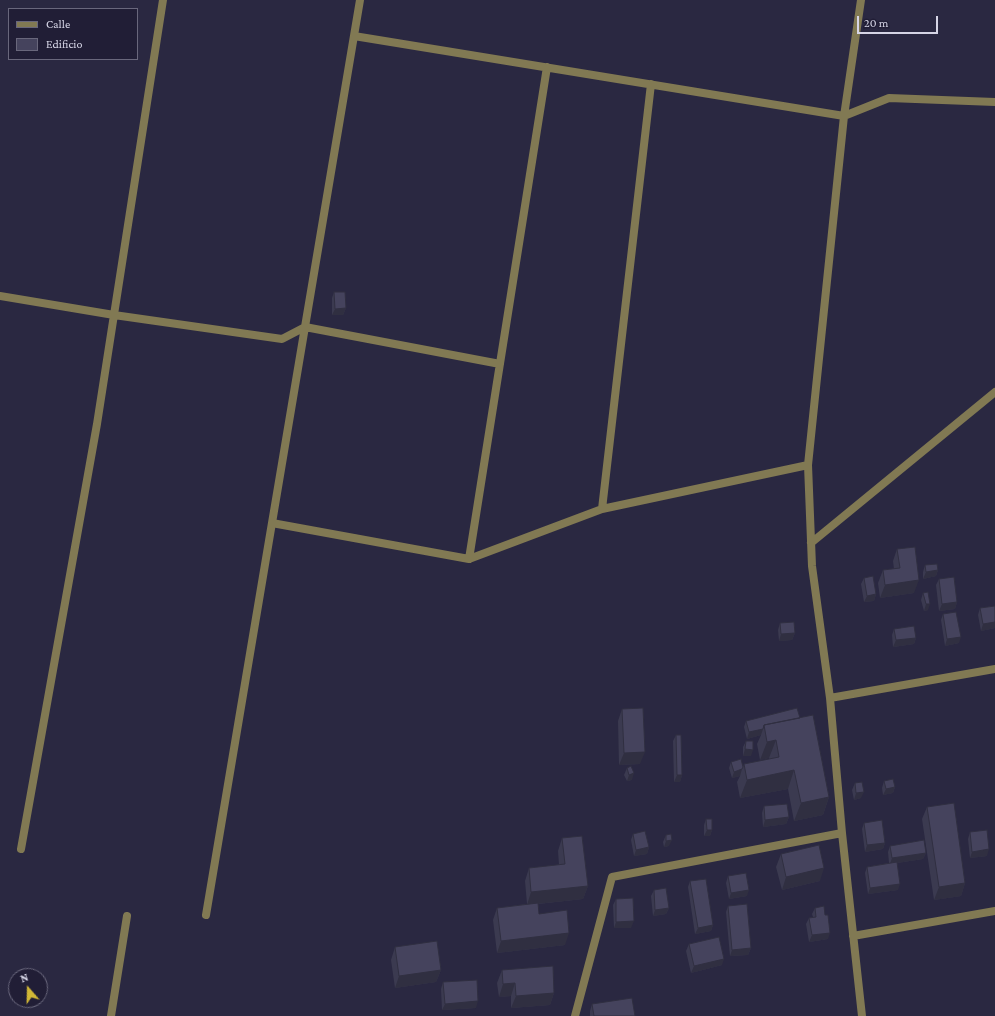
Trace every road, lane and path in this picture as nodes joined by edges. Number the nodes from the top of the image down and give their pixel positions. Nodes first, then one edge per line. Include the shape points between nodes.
1 (162, 0) edge
2 (360, 0) edge
3 (861, 0) edge
4 (354, 36) junction
5 (548, 67) junction
6 (651, 84) junction
7 (995, 102) edge
8 (844, 116) junction
9 (0, 296) edge
10 (114, 315) junction
11 (306, 327) junction
12 (500, 364) junction
13 (995, 392) edge
14 (808, 465) junction
15 (602, 509) junction
16 (272, 523) junction
17 (811, 543) junction
18 (469, 559) junction
19 (995, 670) edge
20 (830, 698) junction
21 (842, 833) junction
22 (21, 849) dead end
23 (995, 911) edge
24 (206, 915) dead end
25 (127, 916) dead end
26 (853, 936) junction
27 (111, 1016) edge
28 (575, 1016) edge
29 (862, 1016) edge

1 - 10 street
2 - 4 street
3 - 8 street
4 - 5 street
4 - 11 street
5 - 6 street
5 - 12 street
6 - 8 street
6 - 15 street
7 - 8 street via 889,98
8 - 14 street
9 - 10 street
10 - 11 street via 282,339
10 - 22 street
11 - 12 street
11 - 16 street
12 - 18 street
13 - 17 street
14 - 15 street
14 - 17 street
15 - 18 street
16 - 18 street
16 - 24 street
17 - 20 street
19 - 20 street
20 - 21 street
21 - 26 street
21 - 28 street via 612,877
23 - 26 street
25 - 27 street
26 - 29 street

